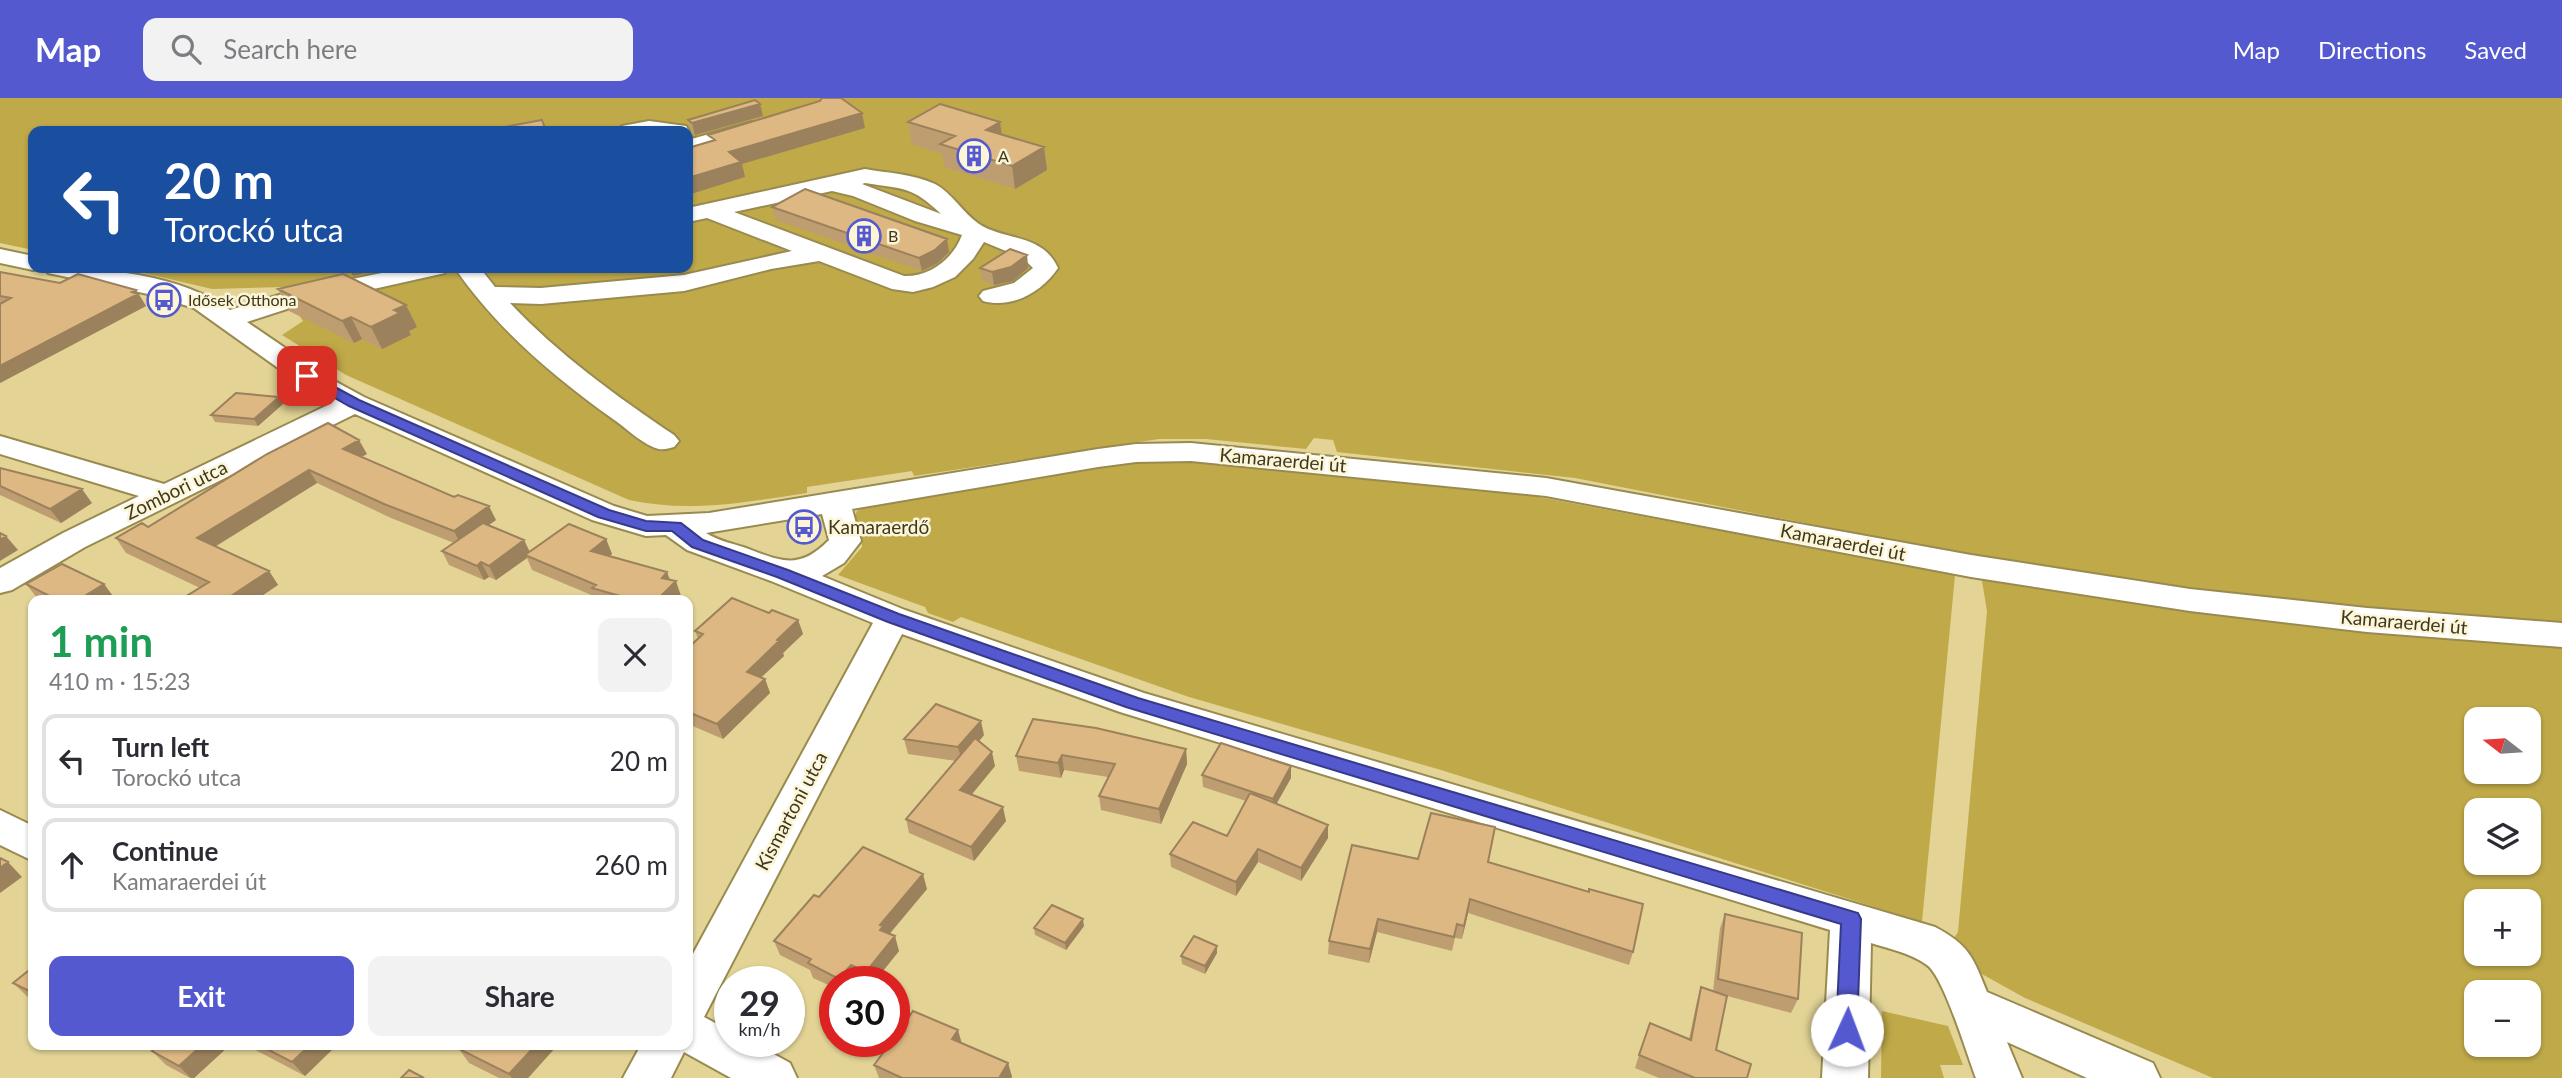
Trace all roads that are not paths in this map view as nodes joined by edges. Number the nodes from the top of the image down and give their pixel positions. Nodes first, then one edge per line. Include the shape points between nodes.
1 (776, 121) edge
2 (693, 146) edge
3 (832, 184) junction
4 (698, 213) edge
5 (975, 233) junction
6 (822, 254) junction
7 (0, 256) edge
8 (28, 262) edge
9 (81, 273) edge
10 (415, 273) edge
11 (471, 273) edge
12 (486, 294) junction
13 (992, 296) dead end
14 (228, 320) junction
15 (354, 403) junction
16 (664, 441) dead end
17 (0, 445) edge
18 (166, 494) junction
19 (834, 502) junction
20 (675, 526) junction
21 (783, 573) junction
22 (0, 582) edge
23 (894, 618) junction
24 (2562, 635) edge
25 (0, 826) edge
26 (28, 842) edge
27 (1851, 919) junction
28 (693, 996) edge
29 (1970, 1005) junction
30 (693, 1034) edge
31 (662, 1050) edge
32 (646, 1078) edge
33 (774, 1078) edge
34 (1845, 1078) edge
35 (1999, 1078) edge
36 (2137, 1078) edge

1 - 2 street
3 - 4 street
3 - 5 street via 846,185
3 - 5 street via 865,176 929,190
4 - 6 street
5 - 6 street via 971,247 948,270 914,285
5 - 13 street via 1031,253 1046,268 1042,276 1013,294
6 - 12 street via 684,283 541,296
7 - 8 street
9 - 14 street, Kamaraerdei út via 175,293 203,303
10 - 14 street via 289,300
11 - 12 street
12 - 16 street via 580,383
14 - 15 street, Kamaraerdei út
15 - 18 street, Zombori utca
15 - 20 street, Kamaraerdei út via 603,513 646,526
17 - 18 street
18 - 22 street, Zombori utca
19 - 20 street, Kamaraerdei út
19 - 21 street via 845,541 818,567
19 - 24 street, Kamaraerdei út via 1136,453 1321,450 1970,566 2190,600
20 - 21 street via 698,543
21 - 23 street
23 - 27 street via 1133,703
23 - 28 street, Kismartoni utca
25 - 26 street
27 - 29 street via 1920,940 1944,953
27 - 34 street
29 - 35 street
29 - 36 street
30 - 33 street
31 - 32 street

